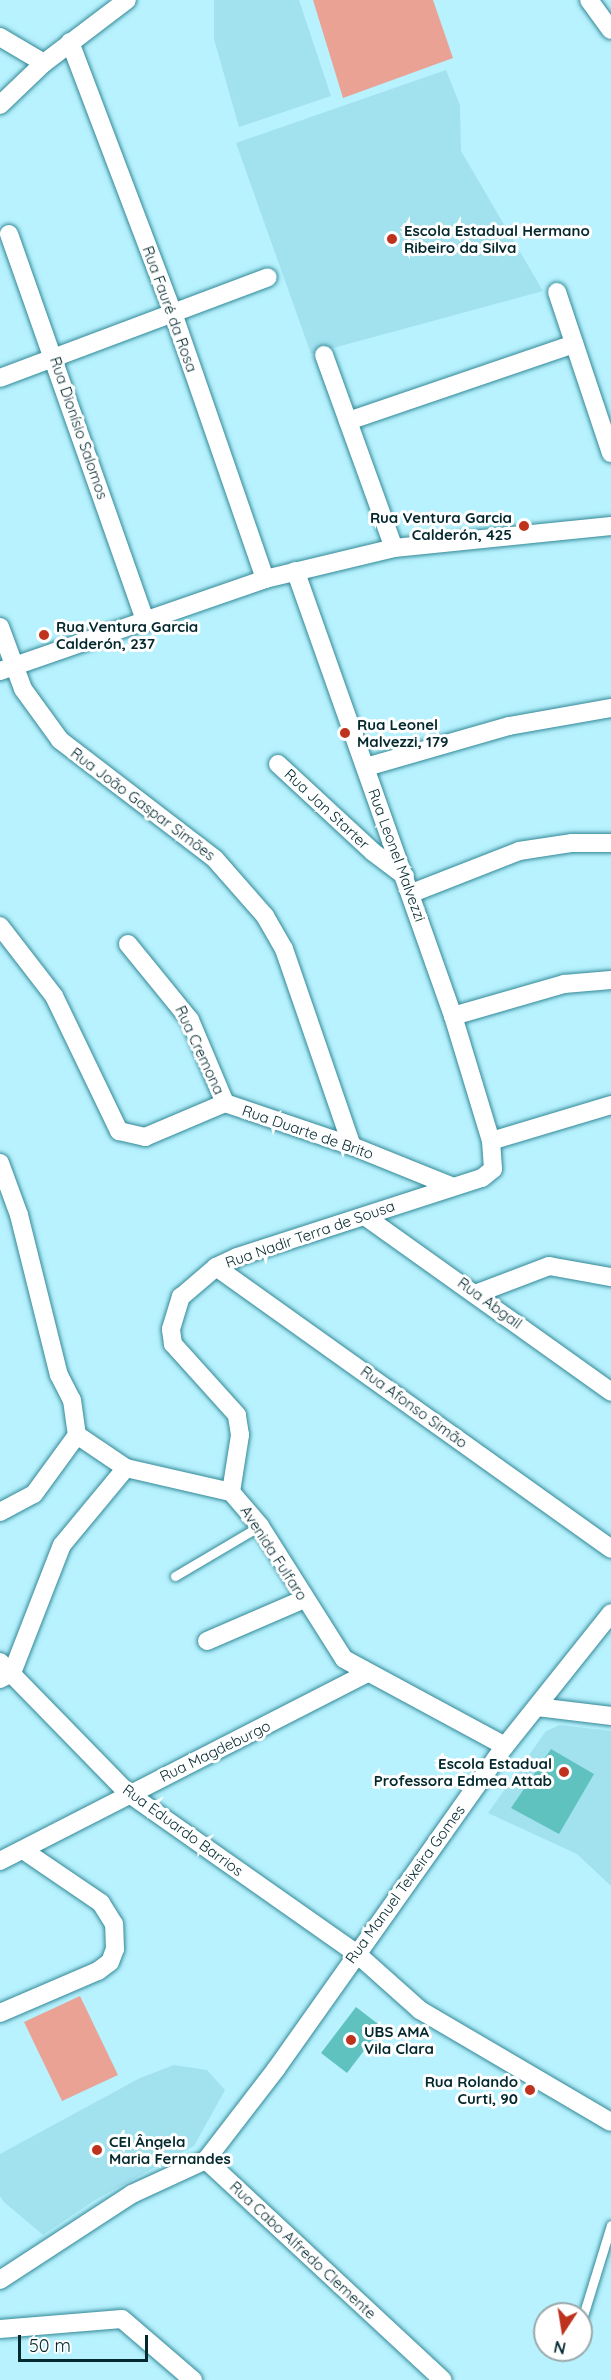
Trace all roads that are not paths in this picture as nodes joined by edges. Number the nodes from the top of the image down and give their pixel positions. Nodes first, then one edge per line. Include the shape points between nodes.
1 (127, 0) edge
2 (588, 0) edge
3 (611, 30) edge
4 (0, 37) edge
5 (70, 42) junction
6 (44, 63) junction
7 (0, 105) edge
8 (9, 234) dead end
9 (268, 277) dead end
10 (556, 292) dead end
11 (173, 313) junction
12 (574, 344) junction
13 (324, 354) dead end
14 (56, 360) junction
15 (0, 378) edge
16 (348, 421) junction
17 (611, 453) edge
18 (611, 526) edge
19 (394, 548) junction
20 (296, 571) junction
21 (265, 579) junction
22 (146, 622) junction
23 (0, 627) edge
24 (7, 668) edge
25 (611, 708) edge
26 (278, 764) dead end
27 (366, 767) junction
28 (611, 843) edge
29 (408, 884) junction
30 (0, 926) edge
31 (128, 944) dead end
32 (611, 980) edge
33 (453, 1016) junction
34 (225, 1103) junction
35 (611, 1105) edge
36 (490, 1141) junction
37 (352, 1146) junction
38 (0, 1163) edge
39 (451, 1186) junction
40 (366, 1217) junction
41 (216, 1266) junction
42 (611, 1277) edge
43 (478, 1293) junction
44 (611, 1392) edge
45 (77, 1435) junction
46 (126, 1468) junction
47 (231, 1492) junction
48 (0, 1512) edge
49 (260, 1526) junction
50 (611, 1550) edge
51 (175, 1576) dead end
52 (304, 1599) junction
53 (611, 1613) edge
54 (207, 1641) dead end
55 (4, 1671) edge
56 (365, 1674) junction
57 (537, 1707) junction
58 (611, 1716) edge
59 (505, 1746) junction
60 (128, 1793) junction
61 (23, 1850) junction
62 (0, 1862) edge
63 (356, 1953) junction
64 (0, 2013) edge
65 (611, 2122) edge
66 (206, 2160) junction
67 (611, 2225) edge
68 (0, 2280) edge
69 (588, 2302) edge
70 (0, 2329) edge
71 (193, 2380) edge
72 (443, 2380) edge

1 - 5 street
2 - 3 street
4 - 6 street
5 - 6 street
5 - 11 street, Rua Fauré da Rosa
6 - 7 street
8 - 14 street, Rua Dionísio Salomos
9 - 11 street
10 - 12 street
11 - 14 street
11 - 21 street, Rua Fauré da Rosa
12 - 16 street
12 - 17 street
13 - 16 street
14 - 15 street
14 - 22 street, Rua Dionísio Salomos
16 - 19 street
18 - 19 street
19 - 20 street
20 - 21 street
20 - 27 street, Rua Leonel Malvezzi
21 - 22 street
22 - 24 street
23 - 24 street, Rua João Gaspar Simões
24 - 37 street, Rua João Gaspar Simões via 60,740 216,859 265,916 284,950
25 - 27 street via 510,726
26 - 29 street, Rua Jan Starter
27 - 29 street, Rua Leonel Malvezzi
28 - 29 street via 572,843 519,851
29 - 33 street, Rua Leonel Malvezzi
30 - 34 street, Rua Duarte de Brito via 54,996 119,1131 146,1137
31 - 34 street, Rua Cremona via 190,1020
32 - 33 street via 564,984
33 - 36 street, Rua Leonel Malvezzi
34 - 37 street, Rua Duarte de Brito
35 - 36 street
36 - 39 street, Rua Nadir Terra de Sousa via 490,1175
37 - 39 street, Rua Duarte de Brito
38 - 45 street via 19,1215 60,1375 72,1400
39 - 40 street, Rua Nadir Terra de Sousa
40 - 41 street, Rua Nadir Terra de Sousa
40 - 43 street, Rua Abgail
41 - 47 street, Rua Nadir Terra de Sousa via 181,1297 171,1329 173,1344 181,1355 237,1415 240,1435
41 - 50 street, Rua Afonso Simão
42 - 43 street via 549,1266
43 - 44 street, Rua Abgail
45 - 46 street, Avenida Fulfaro
45 - 48 street via 34,1494
46 - 47 street, Avenida Fulfaro
46 - 55 street via 62,1545
47 - 49 street, Avenida Fulfaro
49 - 51 lane
49 - 52 street, Avenida Fulfaro
52 - 54 street
52 - 56 street, Avenida Fulfaro via 344,1659
53 - 57 street, Rua Manuel Teixeira Gomes
55 - 60 street, Rua Eduardo Barrios
56 - 59 street, Avenida Fulfaro
56 - 60 street, Rua Magdeburgo
57 - 58 street
57 - 59 street, Rua Manuel Teixeira Gomes
59 - 63 street, Rua Manuel Teixeira Gomes
60 - 61 street, Rua Magdeburgo
60 - 63 street, Rua Eduardo Barrios
61 - 62 street, Rua Magdeburgo
61 - 64 street via 101,1903 114,1924 115,1949 110,1962 98,1971
63 - 65 street, Rua Eduardo Barrios via 420,2010
63 - 66 street, Rua Manuel Teixeira Gomes via 276,2069
66 - 68 street via 132,2194
66 - 72 street, Rua Cabo Alfredo Clemente
67 - 69 lane
70 - 71 street via 122,2319

